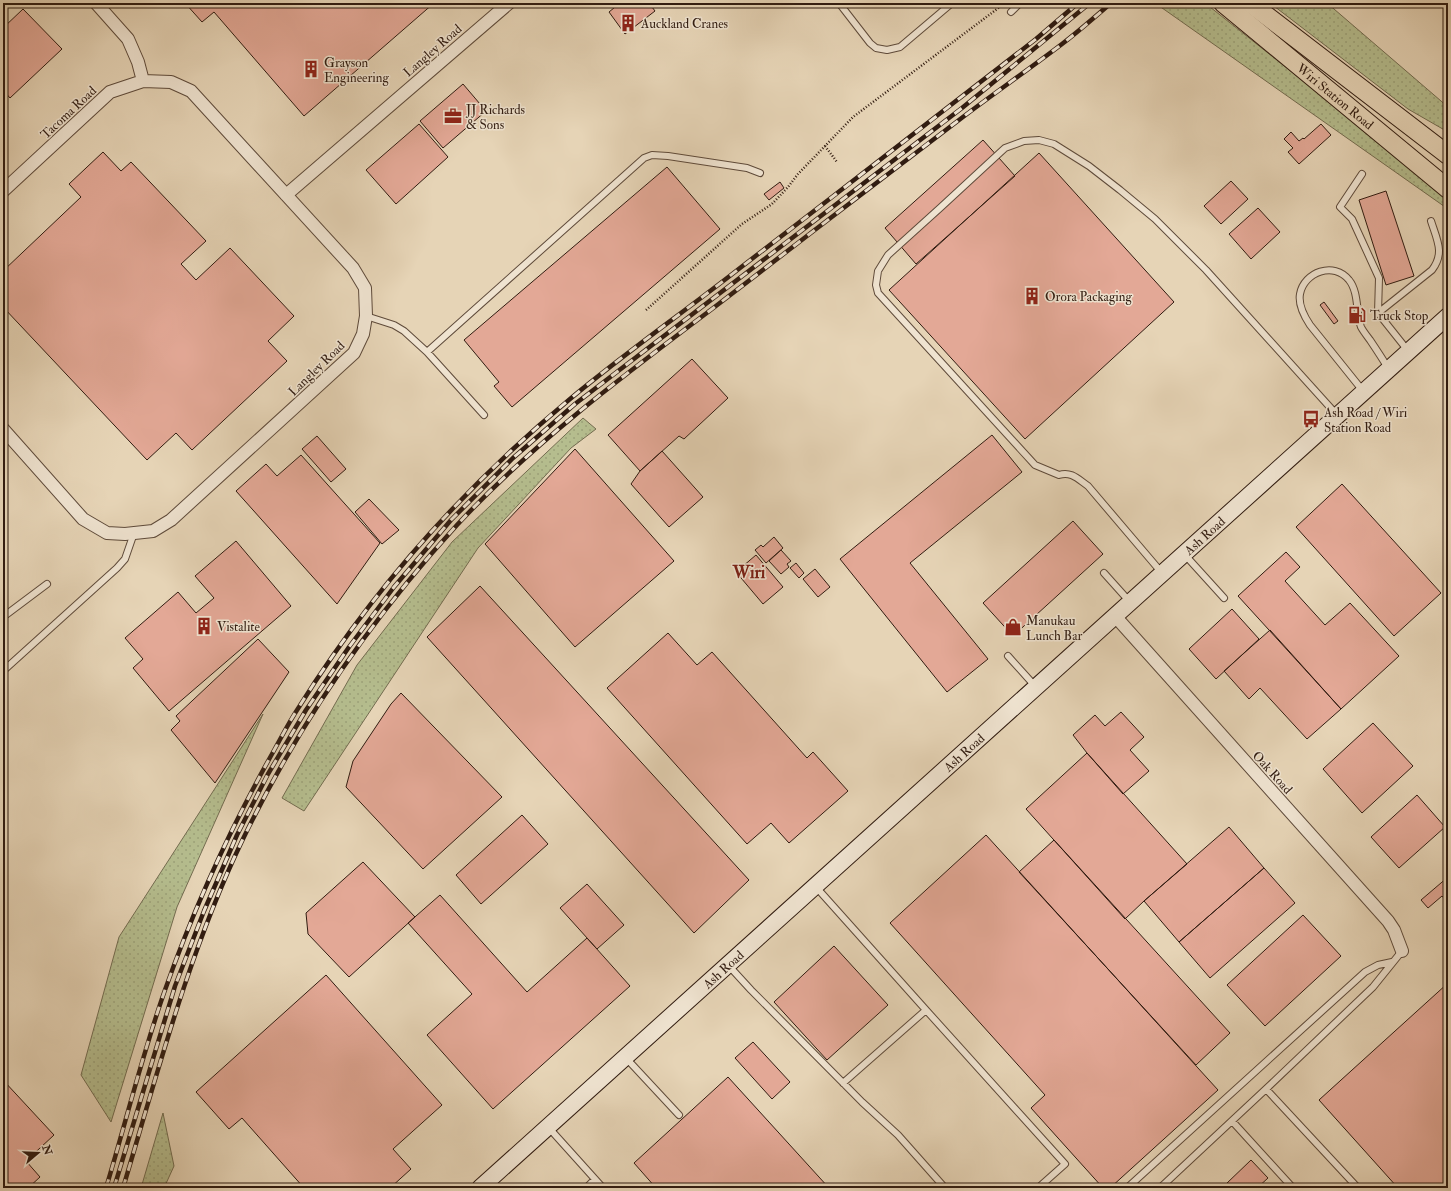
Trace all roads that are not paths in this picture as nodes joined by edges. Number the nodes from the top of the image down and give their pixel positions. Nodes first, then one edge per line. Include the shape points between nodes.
1 (96, 3) edge
2 (509, 3) edge
3 (839, 3) edge
4 (952, 3) edge
5 (1020, 3) edge
6 (1223, 3) edge
7 (1250, 3) edge
8 (1011, 12) dead end
9 (143, 81) junction
10 (1448, 155) edge
11 (760, 173) dead end
12 (1362, 174) dead end
13 (1448, 189) edge
14 (3, 191) edge
15 (286, 195) junction
16 (1431, 221) dead end
17 (1378, 313) junction
18 (366, 316) junction
19 (1448, 316) edge
20 (427, 352) junction
21 (1409, 352) junction
22 (1389, 369) junction
23 (1364, 392) junction
24 (484, 415) dead end
25 (1338, 416) junction
26 (3, 429) edge
27 (134, 534) junction
28 (1184, 554) junction
29 (1104, 573) dead end
30 (1162, 573) junction
31 (47, 584) dead end
32 (1224, 598) dead end
33 (1130, 602) junction
34 (1115, 616) junction
35 (3, 617) edge
36 (1008, 656) dead end
37 (3, 671) edge
38 (1036, 687) junction
39 (815, 886) junction
40 (1402, 951) joint
41 (1392, 962) junction
42 (728, 964) junction
43 (926, 1010) junction
44 (625, 1057) junction
45 (843, 1082) junction
46 (1266, 1089) junction
47 (678, 1115) dead end
48 (1232, 1121) junction
49 (548, 1126) junction
50 (595, 1179) junction
51 (480, 1188) edge
52 (586, 1188) edge
53 (603, 1188) edge
54 (945, 1188) edge
55 (1038, 1188) edge
56 (1127, 1188) edge
57 (1160, 1188) edge
58 (1293, 1188) edge
59 (1358, 1188) edge

1 - 9 street via 128,39
2 - 15 street, Langley Road
3 - 4 lane via 870,43 876,48 887,50 900,47
5 - 8 lane
6 - 13 main road, Wiri Station Road
7 - 10 main road, Wiri Station Road
9 - 14 street, Tacoma Road via 110,92
9 - 15 street, Tacoma Road via 171,82 192,91
11 - 20 lane via 747,168 668,156 652,155 644,158
12 - 17 lane via 1340,207 1352,220 1379,278
15 - 18 street, Langley Road via 353,268 365,288
16 - 17 lane via 1440,252 1435,266
17 - 21 lane
18 - 20 lane via 394,325
18 - 27 street, Langley Road via 363,334 354,353 171,520 153,531
19 - 21 main road, Ash Road
20 - 24 lane
21 - 22 main road, Ash Road
22 - 23 main road, Ash Road
22 - 23 lane via 1361,327 1350,280 1338,270 1326,269 1307,280 1300,293 1303,314
23 - 25 main road, Ash Road
25 - 28 main road, Ash Road
25 - 30 lane via 1206,270 1155,219 1120,190 1054,144 1039,140 1024,141 1005,148 888,255 878,271 878,293 1035,465 1059,475 1073,475 1088,486
26 - 27 street, Langley Road via 83,519 107,533
27 - 37 lane via 125,559 118,568
28 - 30 main road, Ash Road
28 - 32 lane
29 - 33 lane
30 - 33 main road, Ash Road
31 - 35 lane
33 - 34 main road, Ash Road
34 - 38 main road, Ash Road
34 - 40 street, Oak Road via 1388,921
36 - 38 lane
38 - 39 main road, Ash Road
39 - 42 main road, Ash Road
39 - 43 lane
40 - 41 lane
41 - 46 lane via 1373,987
41 - 56 lane via 1378,965 1365,972
42 - 44 main road, Ash Road
42 - 45 lane
43 - 45 lane
43 - 55 lane via 1065,1164
44 - 47 lane
44 - 49 main road, Ash Road
45 - 54 lane via 898,1135
46 - 48 lane
46 - 59 lane
48 - 57 lane
48 - 58 lane
49 - 50 lane
49 - 51 main road, Ash Road
50 - 52 lane
50 - 53 lane

